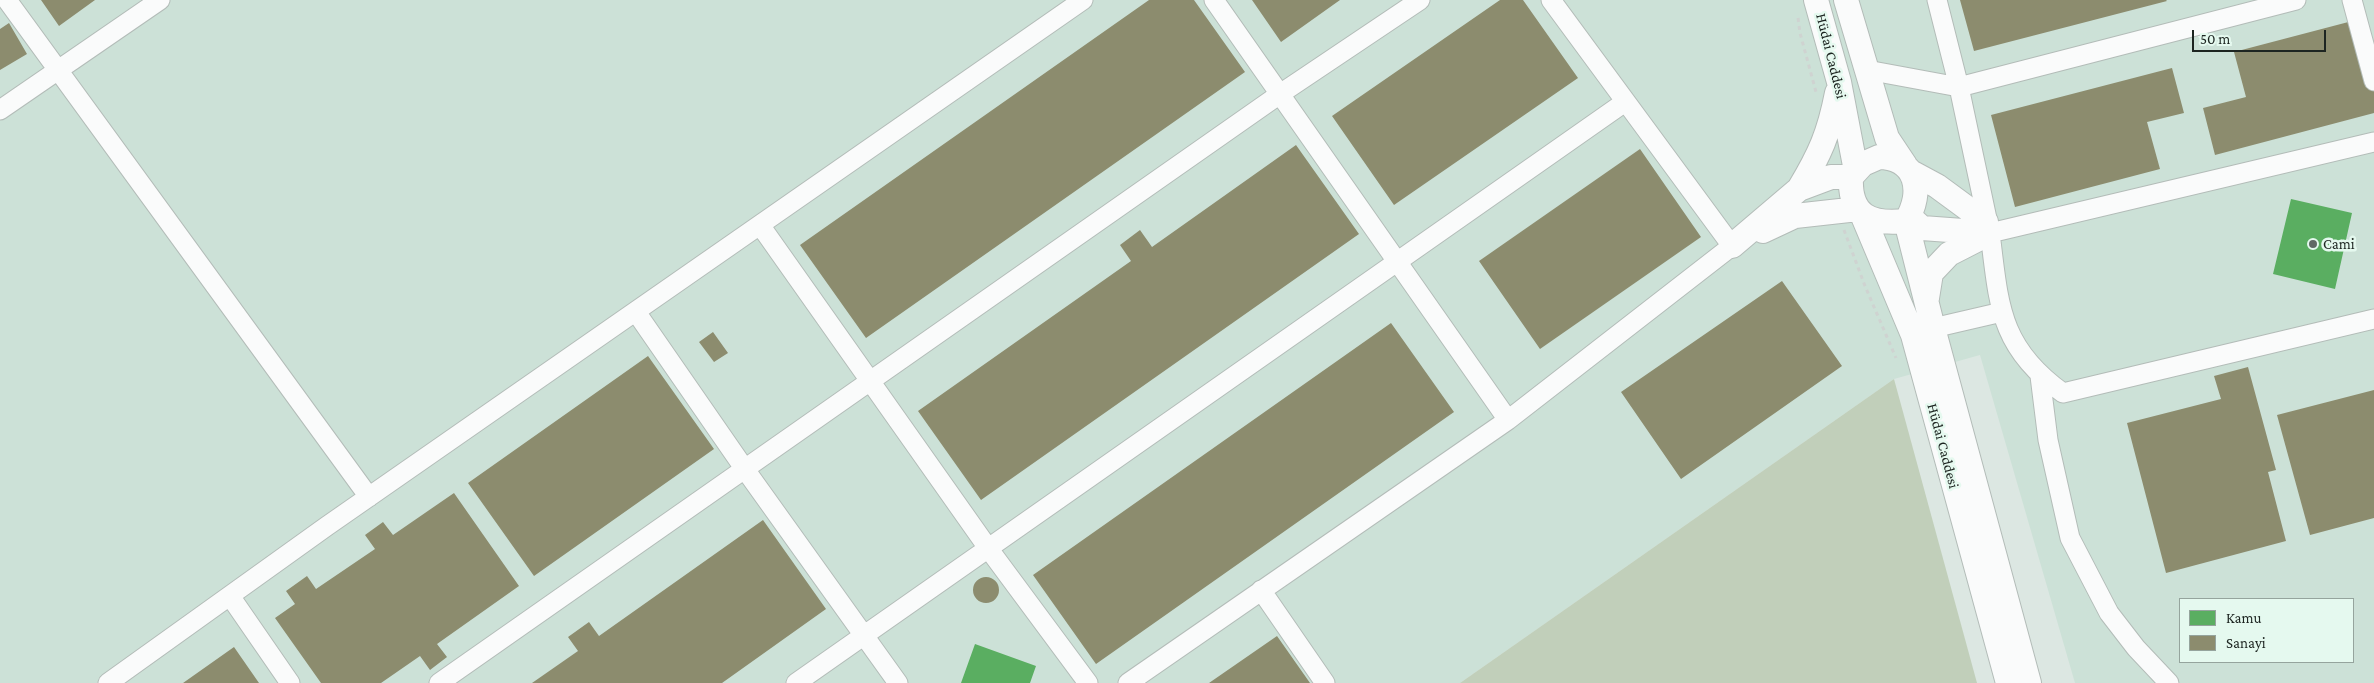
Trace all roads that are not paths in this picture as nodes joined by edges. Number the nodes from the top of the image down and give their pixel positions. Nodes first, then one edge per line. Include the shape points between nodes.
1 (8, 0) edge
2 (160, 0) edge
3 (1083, 0) edge
4 (1214, 0) edge
5 (1420, 0) edge
6 (1551, 0) edge
7 (1816, 0) edge
8 (1846, 0) edge
9 (1938, 0) edge
10 (2296, 0) edge
11 (2352, 0) edge
12 (57, 70) junction
13 (1867, 70) junction
14 (2374, 81) edge
15 (1839, 82) junction
16 (1959, 87) junction
17 (1280, 94) junction
18 (1625, 102) junction
19 (0, 110) edge
20 (2374, 142) edge
21 (1908, 168) junction
22 (1854, 174) junction
23 (1800, 189) junction
24 (1853, 211) junction
25 (1908, 218) junction
26 (760, 225) junction
27 (1988, 227) junction
28 (1732, 246) junction
29 (1398, 261) junction
30 (1926, 303) junction
31 (636, 312) junction
32 (2002, 312) junction
33 (2374, 319) edge
34 (1933, 328) junction
35 (2040, 376) junction
36 (870, 380) junction
37 (1508, 420) junction
38 (744, 468) junction
39 (369, 497) junction
40 (988, 548) junction
41 (1261, 590) junction
42 (230, 596) junction
43 (864, 635) junction
44 (108, 683) edge
45 (290, 683) edge
46 (439, 683) edge
47 (796, 683) edge
48 (898, 683) edge
49 (1088, 683) edge
50 (1128, 683) edge
51 (1325, 683) edge
52 (2008, 683) edge
53 (2029, 683) edge
54 (2169, 683) edge

1 - 12 street
2 - 12 street
3 - 26 street
4 - 17 street
5 - 17 street
6 - 18 street
7 - 15 street, Hüdai Caddesi
8 - 13 street, Hüdai Caddesi
9 - 16 street
10 - 16 street
11 - 14 street
12 - 19 street
12 - 39 street
13 - 16 street
13 - 21 street, Hüdai Caddesi via 1887,138
15 - 22 street, Hüdai Caddesi
15 - 23 street via 1831,122 1820,153
16 - 27 street
17 - 29 street
17 - 36 street
18 - 28 street
18 - 29 street
20 - 27 street
21 - 22 street via 1897,160 1879,157 1863,164
21 - 25 street via 1915,181 1916,199
21 - 27 street via 1937,186
22 - 23 street via 1830,177
22 - 24 street
23 - 28 street
24 - 25 street via 1882,222
24 - 28 street via 1795,216
24 - 52 street, Hüdai Caddesi via 1913,335
25 - 27 street via 1922,228
25 - 30 street, Hüdai Caddesi
26 - 31 street
26 - 36 street
27 - 30 street via 1949,254 1931,272
27 - 32 street
28 - 37 street
29 - 37 street
29 - 40 street
30 - 34 street, Hüdai Caddesi
31 - 38 street
31 - 39 street
32 - 34 street
32 - 35 street via 2016,348
33 - 35 street via 2063,393
34 - 53 street, Hüdai Caddesi
35 - 54 street via 2048,440 2070,538 2109,613
36 - 38 street
36 - 40 street
37 - 41 street
38 - 43 street
38 - 46 street
39 - 42 street
40 - 43 street
40 - 49 street
41 - 50 street
41 - 51 street
42 - 44 street
42 - 45 street
43 - 47 street
43 - 48 street

